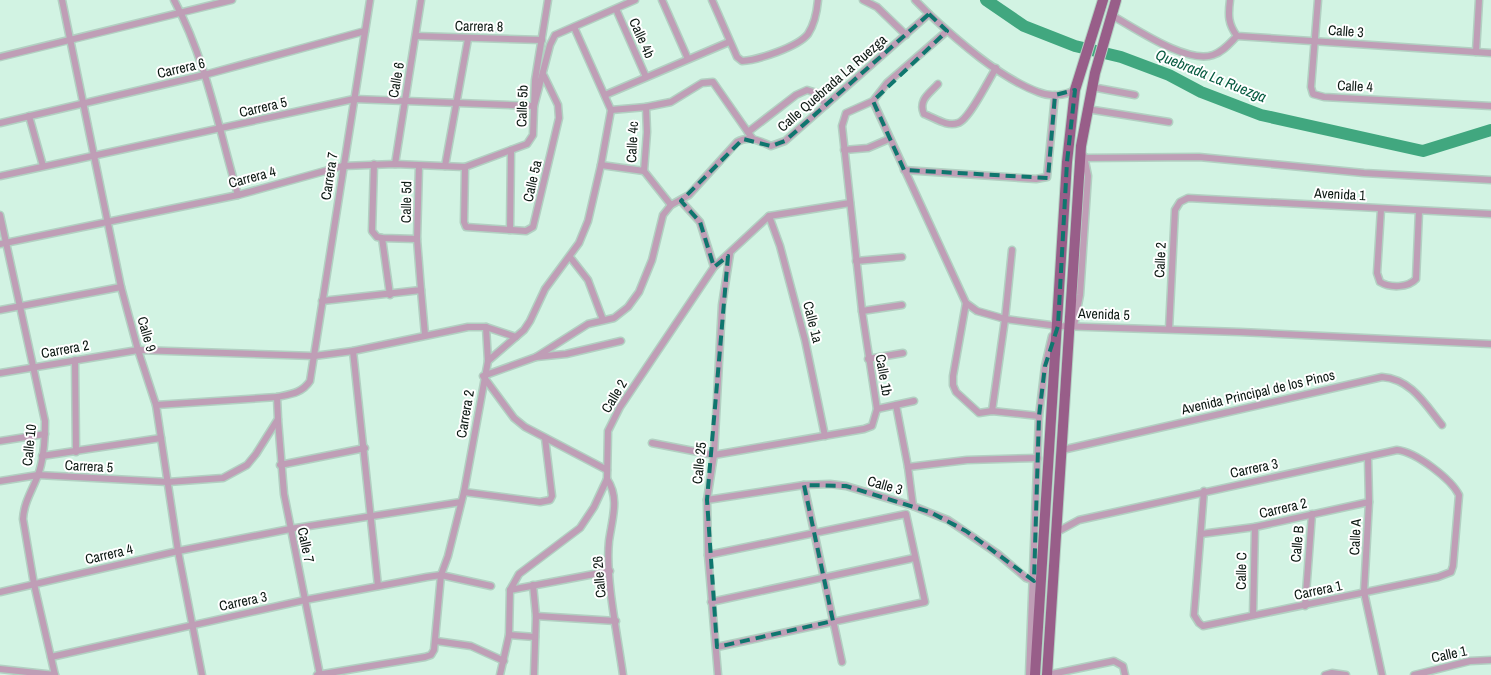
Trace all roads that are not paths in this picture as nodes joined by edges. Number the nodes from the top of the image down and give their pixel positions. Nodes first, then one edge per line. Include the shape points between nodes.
1 (62, 0) edge
2 (174, 0) edge
3 (232, 0) edge
4 (370, 0) edge
5 (421, 0) edge
6 (548, 0) edge
7 (635, 0) edge
8 (662, 0) edge
9 (712, 0) edge
10 (819, 0) edge
11 (863, 0) edge
12 (915, 0) edge
13 (1102, 0) edge
14 (1116, 0) edge
15 (1230, 0) edge
16 (1318, 0) edge
17 (1480, 0) edge
18 (616, 8) junction
19 (181, 13) junction
20 (929, 14) junction
21 (1111, 14) junction
22 (574, 27) junction
23 (366, 31) junction
24 (947, 31) junction
25 (906, 35) junction
26 (416, 36) junction
27 (1237, 36) junction
28 (468, 39) junction
29 (70, 40) junction
30 (542, 40) junction
31 (1316, 41) junction
32 (729, 42) junction
33 (1476, 52) junction
34 (1491, 53) edge
35 (0, 58) edge
36 (688, 59) junction
37 (996, 68) junction
38 (204, 76) junction
39 (544, 76) junction
40 (646, 77) junction
41 (938, 84) dead end
42 (1092, 87) junction
43 (1075, 90) junction
44 (605, 95) junction
45 (1055, 95) junction
46 (1135, 95) dead end
47 (354, 99) junction
48 (405, 100) junction
49 (873, 100) junction
50 (83, 102) junction
51 (456, 103) junction
52 (826, 105) junction
53 (534, 106) junction
54 (1491, 106) edge
55 (646, 107) junction
56 (1087, 109) junction
57 (611, 110) junction
58 (29, 116) junction
59 (1169, 122) dead end
60 (0, 123) edge
61 (219, 130) junction
62 (750, 135) junction
63 (889, 139) junction
64 (1081, 146) junction
65 (511, 150) junction
66 (844, 150) junction
67 (94, 154) junction
68 (1084, 158) junction
69 (374, 164) junction
70 (395, 164) junction
71 (601, 165) junction
72 (43, 166) junction
73 (343, 166) junction
74 (420, 166) junction
75 (445, 166) junction
76 (465, 167) junction
77 (904, 170) junction
78 (644, 171) junction
79 (0, 176) edge
80 (1491, 180) edge
81 (238, 195) junction
82 (1188, 198) joint
83 (682, 200) junction
84 (850, 203) junction
85 (671, 205) junction
86 (1381, 209) junction
87 (1419, 211) junction
88 (1491, 214) edge
89 (0, 215) edge
90 (768, 216) junction
91 (107, 220) junction
92 (510, 230) junction
93 (382, 238) junction
94 (417, 239) junction
95 (3, 244) edge
96 (1012, 250) dead end
97 (730, 254) junction
98 (570, 257) junction
99 (902, 257) dead end
100 (856, 262) junction
101 (714, 267) junction
102 (121, 286) junction
103 (421, 290) junction
104 (390, 294) junction
105 (322, 301) junction
106 (966, 303) junction
107 (902, 305) dead end
108 (18, 306) junction
109 (0, 310) edge
110 (862, 311) junction
111 (1005, 319) junction
112 (603, 320) junction
113 (1058, 326) junction
114 (1071, 326) junction
115 (486, 328) junction
116 (1169, 329) junction
117 (425, 335) junction
118 (516, 337) junction
119 (621, 341) dead end
120 (1491, 344) edge
121 (138, 350) junction
122 (354, 351) junction
123 (903, 353) dead end
124 (314, 356) junction
125 (536, 357) junction
126 (74, 360) junction
127 (488, 360) junction
128 (868, 360) junction
129 (34, 367) junction
130 (0, 373) edge
131 (484, 376) junction
132 (277, 397) junction
133 (914, 401) dead end
134 (156, 405) junction
135 (896, 405) junction
136 (877, 409) junction
137 (992, 411) junction
138 (1039, 416) junction
139 (278, 419) junction
140 (1442, 425) dead end
141 (45, 434) junction
142 (825, 436) junction
143 (161, 438) junction
144 (545, 438) junction
145 (0, 441) edge
146 (652, 443) dead end
147 (365, 448) junction
148 (1062, 450) junction
149 (76, 452) junction
150 (714, 455) junction
151 (42, 456) junction
152 (1038, 458) junction
153 (1368, 458) junction
154 (280, 465) junction
155 (908, 467) junction
156 (607, 470) junction
157 (38, 474) junction
158 (607, 479) junction
159 (0, 481) edge
160 (168, 482) junction
161 (804, 485) junction
162 (1204, 491) junction
163 (464, 492) junction
164 (708, 500) junction
165 (461, 502) junction
166 (1369, 502) junction
167 (913, 506) junction
168 (1312, 514) junction
169 (370, 518) junction
170 (1255, 527) junction
171 (290, 529) junction
172 (1057, 532) junction
173 (814, 534) junction
174 (1201, 534) junction
175 (178, 551) junction
176 (708, 555) junction
177 (914, 558) junction
178 (610, 571) junction
179 (441, 575) junction
180 (823, 577) junction
181 (1438, 577) joint
182 (1034, 581) junction
183 (34, 584) junction
184 (533, 585) junction
185 (378, 586) junction
186 (491, 586) dead end
187 (510, 590) junction
188 (0, 592) edge
189 (1364, 592) junction
190 (305, 600) junction
191 (711, 602) junction
192 (1305, 606) junction
193 (1253, 615) junction
194 (536, 616) junction
195 (834, 621) junction
196 (616, 622) junction
197 (192, 624) junction
198 (509, 635) junction
199 (535, 637) junction
200 (436, 641) junction
201 (717, 647) junction
202 (52, 657) junction
203 (1491, 660) edge
204 (504, 661) junction
205 (842, 662) dead end
206 (1444, 666) junction
207 (0, 669) edge
208 (55, 675) edge
209 (202, 675) edge
210 (319, 675) edge
211 (500, 675) edge
212 (534, 675) edge
213 (623, 675) edge
214 (718, 675) edge
215 (1029, 675) edge
216 (1035, 675) edge
217 (1047, 675) edge
218 (1125, 675) edge
219 (1325, 675) edge
220 (1346, 675) edge
221 (1382, 675) edge
222 (1414, 675) edge
223 (1443, 675) edge

1 - 29 street, Calle 9
2 - 19 street
3 - 19 street
4 - 23 street, Carrera 7
5 - 26 street, Calle 6
6 - 30 street, Calle 5b
7 - 18 street
8 - 36 street
9 - 32 street
10 - 32 street via 812,26 798,43 742,60
11 - 25 street via 877,7
12 - 20 street
13 - 43 main road
14 - 21 main road
15 - 27 street via 1228,18
16 - 31 street, Calle 4
17 - 33 street
18 - 22 street
18 - 40 street, Calle 4b
19 - 29 street
19 - 38 street
20 - 24 street
20 - 25 street, Calle Quebrada La Ruezga
21 - 27 street via 1178,51 1202,57 1214,56
21 - 42 main road
22 - 39 street via 555,35
22 - 44 street
23 - 38 street, Carrera 6
23 - 47 street, Carrera 7
24 - 37 street
24 - 49 street via 887,83
25 - 52 street, Calle Quebrada La Ruezga
26 - 28 street, Carrera 8
26 - 48 street, Calle 6
27 - 31 street, Calle 3
28 - 30 street, Carrera 8
28 - 51 street
29 - 35 street
29 - 50 street, Calle 9
30 - 53 street, Calle 5b
31 - 33 street, Calle 3
31 - 54 street, Calle 4 via 1311,87 1316,96
32 - 36 street
33 - 34 street, Calle 3
36 - 40 street
37 - 41 street via 967,116 958,124 948,124 924,114 922,101
37 - 45 street via 1038,92
38 - 50 street, Carrera 6
38 - 61 street
39 - 53 street
39 - 92 street, Calle 5a via 558,105 559,118 535,223 526,231
40 - 44 street
42 - 46 street
42 - 56 main road
43 - 45 street
43 - 113 main road via 1067,162
44 - 57 street
45 - 77 street via 1047,177 1036,179
47 - 48 street, Carrera 5
47 - 61 street, Carrera 5
47 - 73 street, Carrera 7
48 - 51 street, Carrera 5
48 - 70 street, Calle 6
49 - 63 street
49 - 66 street, Calle 1b via 852,109 843,118
50 - 58 street, Carrera 6
50 - 67 street, Calle 9
51 - 53 street, Carrera 5
51 - 75 street
52 - 62 street, Calle Quebrada La Ruezga via 778,146 771,146
52 - 62 street via 817,93 807,90
53 - 65 street, Calle 5b via 531,139
55 - 57 street, Calle 4c
55 - 62 street via 671,102 702,83 713,82
55 - 78 street, Calle 4c
56 - 59 street
56 - 64 main road
57 - 71 street
58 - 60 street, Carrera 6
58 - 72 street
61 - 67 street, Carrera 5
61 - 81 street
62 - 83 street via 738,142
63 - 66 street via 868,148
63 - 77 street
64 - 68 street
64 - 114 main road
65 - 76 street, Carrera 4
65 - 92 street
66 - 84 street, Calle 1b
67 - 72 street, Carrera 5
67 - 91 street, Calle 9
68 - 80 street via 1199,157 1346,172
68 - 114 street via 1088,176 1080,295
69 - 70 street, Carrera 4
69 - 73 street, Carrera 4
69 - 93 street via 372,231
70 - 74 street, Carrera 4
71 - 78 street, Calle 4c
71 - 98 street via 588,221
72 - 79 street, Carrera 5
73 - 81 street, Carrera 4
73 - 105 street, Carrera 7
74 - 75 street, Carrera 4
74 - 94 street, Calle 5d
75 - 76 street, Carrera 4
76 - 92 street, Calle 5a via 466,227
77 - 106 street
78 - 85 street
81 - 91 street, Carrera 4
82 - 86 street, Avenida 1
82 - 116 street, Calle 2 via 1180,202 1176,210
83 - 85 street
83 - 101 street via 700,222
84 - 90 street
84 - 100 street, Calle 1b
85 - 112 street via 663,214 652,260 639,292 621,314
86 - 87 street, Avenida 1
86 - 87 street via 1378,278 1386,285 1406,285 1416,279
87 - 88 street, Avenida 1
89 - 95 street, Calle 10
90 - 97 street, Calle 2
90 - 142 street, Calle 1a via 780,246 803,330
91 - 95 street, Carrera 4
91 - 102 street, Calle 9
93 - 94 street
93 - 104 street
94 - 103 street, Calle 5d
95 - 108 street, Calle 10
96 - 111 street
97 - 101 street, Calle 2
97 - 150 street, Calle 25 via 722,305
98 - 112 street via 588,280
98 - 118 street via 552,278 530,321
99 - 100 street
100 - 110 street, Calle 1b
101 - 156 street, Calle 2 via 620,407 608,431
102 - 108 street
102 - 121 street, Calle 9
103 - 104 street
103 - 117 street, Calle 5d
104 - 105 street
105 - 124 street, Carrera 7
106 - 111 street, Avenida 5 via 977,311
106 - 137 street via 953,385 956,392 979,413
107 - 110 street
108 - 109 street
108 - 129 street, Calle 10
110 - 128 street, Calle 1b
111 - 113 street, Avenida 5
111 - 137 street
112 - 125 street via 576,331
113 - 114 street, Avenida 5
113 - 138 street via 1053,332 1045,366
113 - 216 main road
114 - 116 street, Avenida 5
114 - 148 main road
115 - 117 street, Carrera 2 via 468,326
115 - 118 street, Carrera 2
115 - 127 street, Carrera 2
116 - 120 street, Avenida 5
117 - 122 street, Carrera 2
118 - 127 street
119 - 125 street via 566,354
121 - 124 street, Carrera 2
121 - 126 street, Carrera 2
121 - 134 street, Calle 9
122 - 124 street, Carrera 2
122 - 147 street
123 - 128 street
124 - 132 street, Carrera 7 via 310,380 305,388 295,394
125 - 131 street
126 - 129 street, Carrera 2
126 - 149 street
127 - 131 street, Carrera 2
128 - 136 street, Calle 1b
129 - 130 street, Carrera 2
129 - 141 street, Calle 10
131 - 144 street via 514,418
131 - 163 street, Carrera 2
132 - 134 street
132 - 139 street
133 - 135 street
134 - 143 street, Calle 9
135 - 136 street
135 - 155 street
136 - 142 street, Calle 1b via 872,426
137 - 138 street
138 - 152 street
139 - 154 street, Calle 7
139 - 160 street, Carrera 5 via 256,454 236,471 223,478
140 - 148 street, Avenida Principal de los Pinos via 1406,384 1382,377
141 - 145 street
141 - 151 street, Calle 10
142 - 150 street, Calle 1b
143 - 149 street
143 - 160 street, Calle 9
144 - 156 street
144 - 163 street via 550,500 540,502
146 - 150 street, Calle 1b
147 - 154 street
147 - 169 street
148 - 172 main road
149 - 151 street
150 - 164 street, Calle 25
151 - 157 street, Calle 10
152 - 155 street via 967,460
152 - 182 street
153 - 162 street, Carrera 3
153 - 166 street, Calle A
153 - 181 street, Carrera 3 via 1398,450 1408,451 1450,483 1459,496 1454,566 1451,572
154 - 171 street, Calle 7
155 - 167 street
156 - 158 street, Calle 2
157 - 159 street, Carrera 5
157 - 160 street, Carrera 5
157 - 183 street, Calle 10 via 26,499 23,519
158 - 178 street, Calle 26 via 615,496 609,544
158 - 187 street, Calle 2 via 580,528 520,574
160 - 175 street, Calle 9
161 - 164 street, Calle 3
161 - 167 street, Calle 3 via 846,486
161 - 173 street
162 - 172 street, Carrera 3 via 1079,520
162 - 174 street
163 - 165 street, Carrera 2
164 - 176 street, Calle 25
165 - 169 street, Carrera 4
165 - 179 street, Carrera 2
166 - 168 street, Carrera 2
166 - 189 street, Calle A
167 - 182 street, Calle 3 via 960,527
168 - 170 street, Carrera 2
168 - 192 street, Calle B
169 - 171 street, Carrera 4
169 - 185 street
170 - 174 street, Carrera 2
170 - 193 street, Calle C
171 - 175 street, Carrera 4
171 - 190 street, Calle 7
172 - 217 main road
173 - 176 street
173 - 177 street via 906,514
173 - 180 street
174 - 193 street, Carrera 1 via 1194,615 1199,623 1203,626
175 - 183 street, Carrera 4
175 - 197 street, Calle 9
176 - 191 street, Calle 25
177 - 180 street
177 - 195 street via 925,602
178 - 184 street
178 - 196 street, Calle 26
179 - 185 street, Carrera 3
179 - 186 street
179 - 200 street, Carrera 2
180 - 191 street
180 - 195 street
181 - 189 street, Carrera 1
182 - 215 street
183 - 188 street, Carrera 4
183 - 202 street, Calle 10
184 - 187 street
184 - 194 street
185 - 190 street, Carrera 3
187 - 198 street
189 - 192 street, Carrera 1
189 - 221 street, Calle A
190 - 197 street, Carrera 3
190 - 210 street, Calle 7
191 - 201 street, Calle 25
192 - 193 street, Carrera 1
194 - 196 street
194 - 199 street
195 - 201 street
195 - 205 street
196 - 213 street, Calle 26
197 - 202 street, Carrera 3
197 - 209 street, Calle 9
198 - 199 street
198 - 204 street
199 - 212 street
200 - 204 street via 472,646
200 - 210 street via 432,655
201 - 214 street, Calle 25
202 - 208 street, Calle 10
203 - 206 street, Calle 1
204 - 211 street
206 - 222 street, Calle 1
206 - 223 street
207 - 208 street
217 - 218 street via 1114,661 1124,666
219 - 220 street

